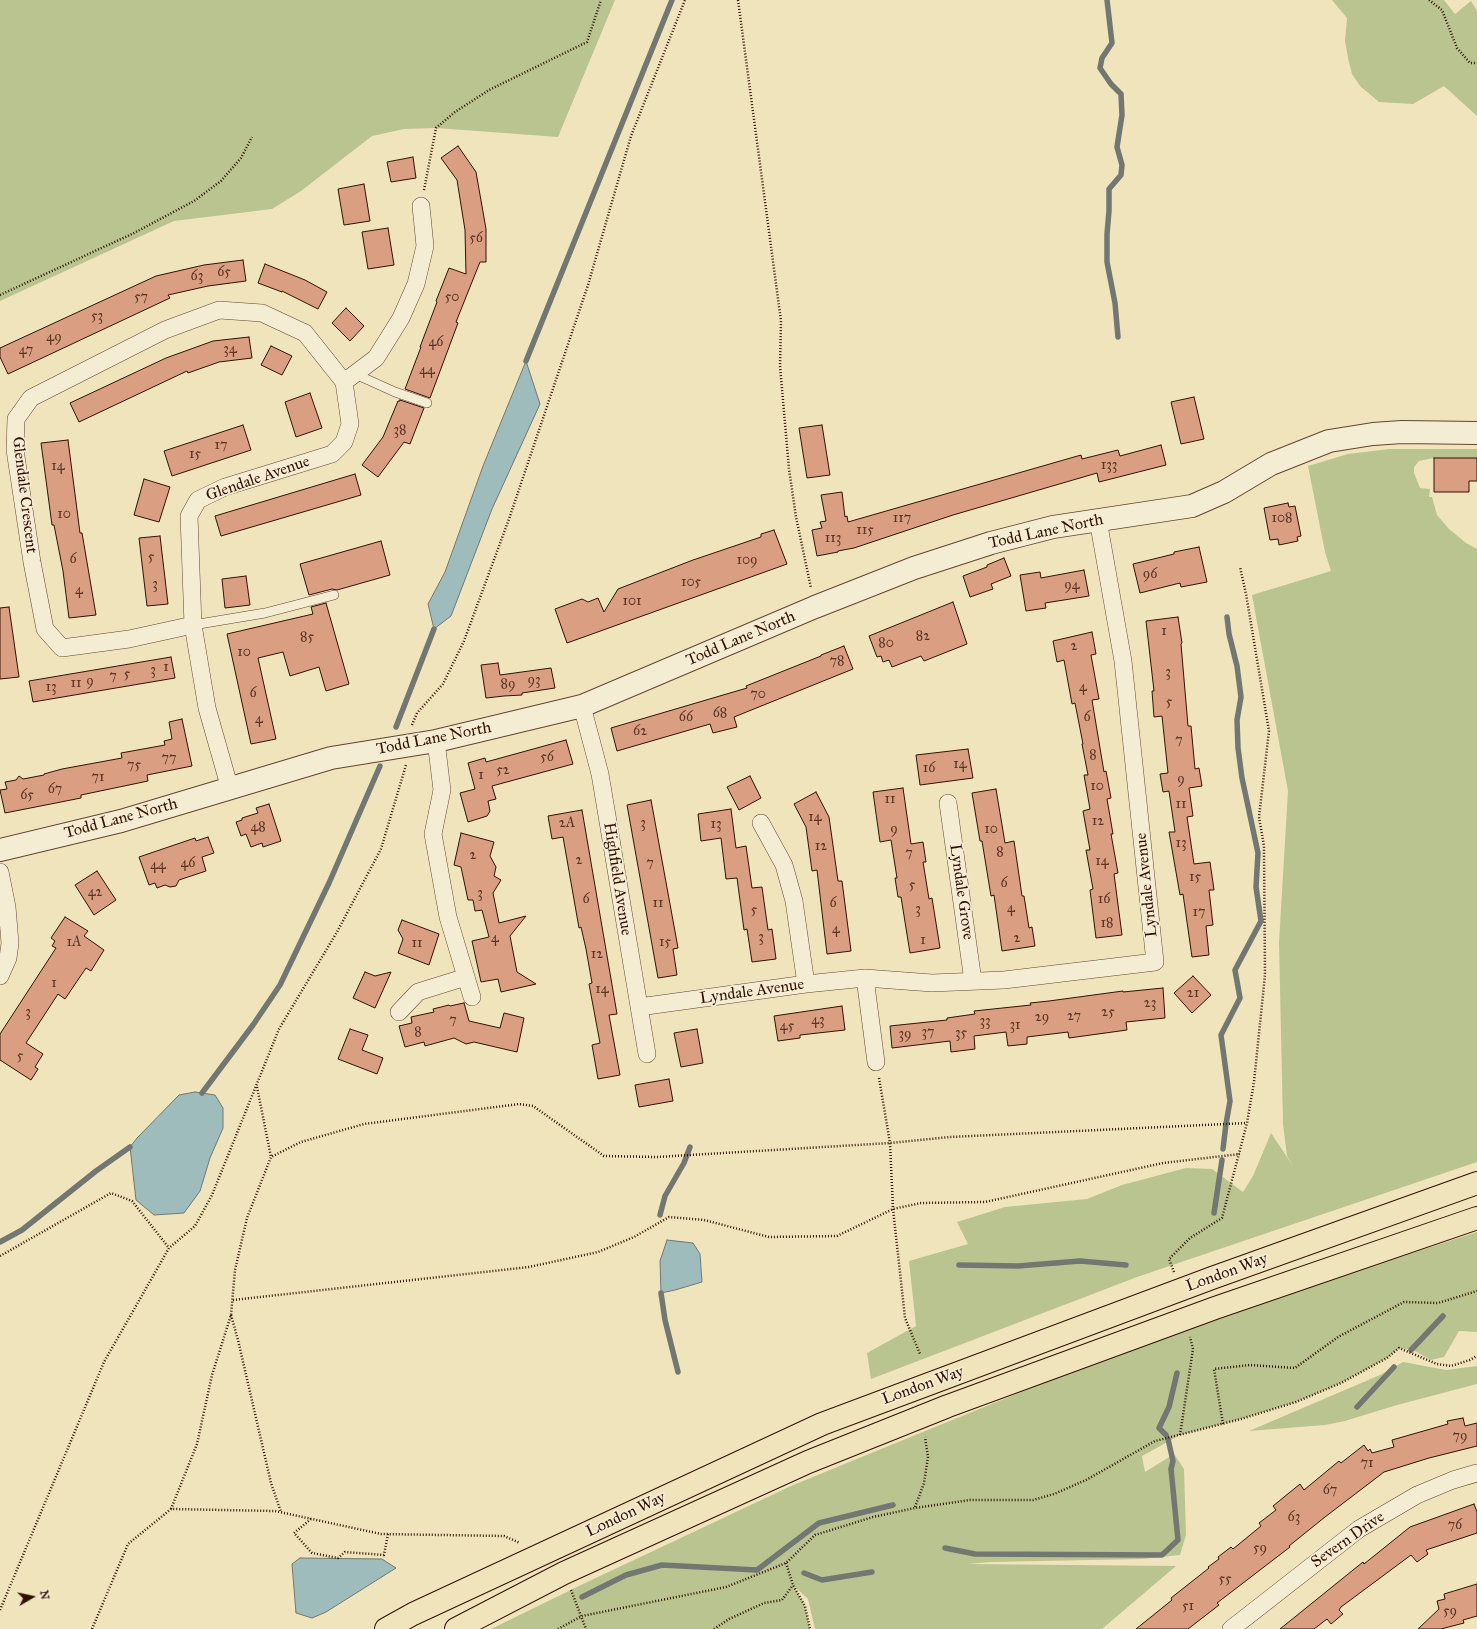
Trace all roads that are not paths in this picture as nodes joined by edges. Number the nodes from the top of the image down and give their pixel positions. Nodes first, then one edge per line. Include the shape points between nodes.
1 (421, 206) road end
2 (349, 378) junction
3 (427, 402) dead end
4 (1477, 433) edge
5 (1098, 520) junction
6 (334, 595) dead end
7 (193, 626) junction
8 (582, 706) junction
9 (436, 741) junction
10 (230, 789) junction
11 (948, 803) dead end
12 (761, 823) dead end
13 (0, 850) edge
14 (0, 872) edge
15 (0, 976) edge
16 (466, 977) junction
17 (865, 978) junction
18 (973, 981) junction
19 (806, 984) junction
20 (472, 997) dead end
21 (638, 1007) junction
22 (399, 1012) dead end
23 (647, 1054) dead end
24 (876, 1062) road end
25 (1477, 1182) edge
26 (1477, 1218) edge
27 (1477, 1473) edge
28 (386, 1629) edge
29 (456, 1629) edge
30 (1231, 1629) edge

1 - 2 street via 424,246 416,284 401,318 376,358
2 - 3 lane
2 - 7 street, Glendale Avenue via 350,424 344,442 332,454 224,487 198,500 189,516
2 - 7 street, Glendale Crescent via 305,333 262,313 219,310 165,330 31,398 16,419 15,450 18,472 45,629 62,648
4 - 5 street, Todd Lane North via 1380,433 1329,441 1271,464 1224,492 1192,506
5 - 8 street, Todd Lane North via 1053,527 991,543 914,568
5 - 18 street, Lyndale Avenue via 1124,661 1155,962 1004,980
6 - 7 lane via 265,613
7 - 10 street, Glendale Avenue via 207,708
8 - 9 street, Todd Lane North
8 - 21 street, Highfield Avenue via 600,774
9 - 10 street, Todd Lane North via 331,758
9 - 16 street via 442,790 433,834 448,917
10 - 13 street, Todd Lane North via 122,821
11 - 18 street, Lyndale Grove
12 - 19 street via 784,865 794,902
14 - 15 street via 7,907 10,943 8,958
16 - 20 street
16 - 22 street via 418,992
17 - 18 street, Lyndale Avenue via 932,983
17 - 19 street, Lyndale Avenue
17 - 24 street
19 - 21 street, Lyndale Avenue
21 - 23 street, Highfield Avenue
25 - 28 highway, London Way via 822,1424 413,1614
26 - 29 highway, London Way via 1215,1308 948,1406 808,1462 571,1570
27 - 30 street, Severn Drive via 1417,1495 1359,1529

